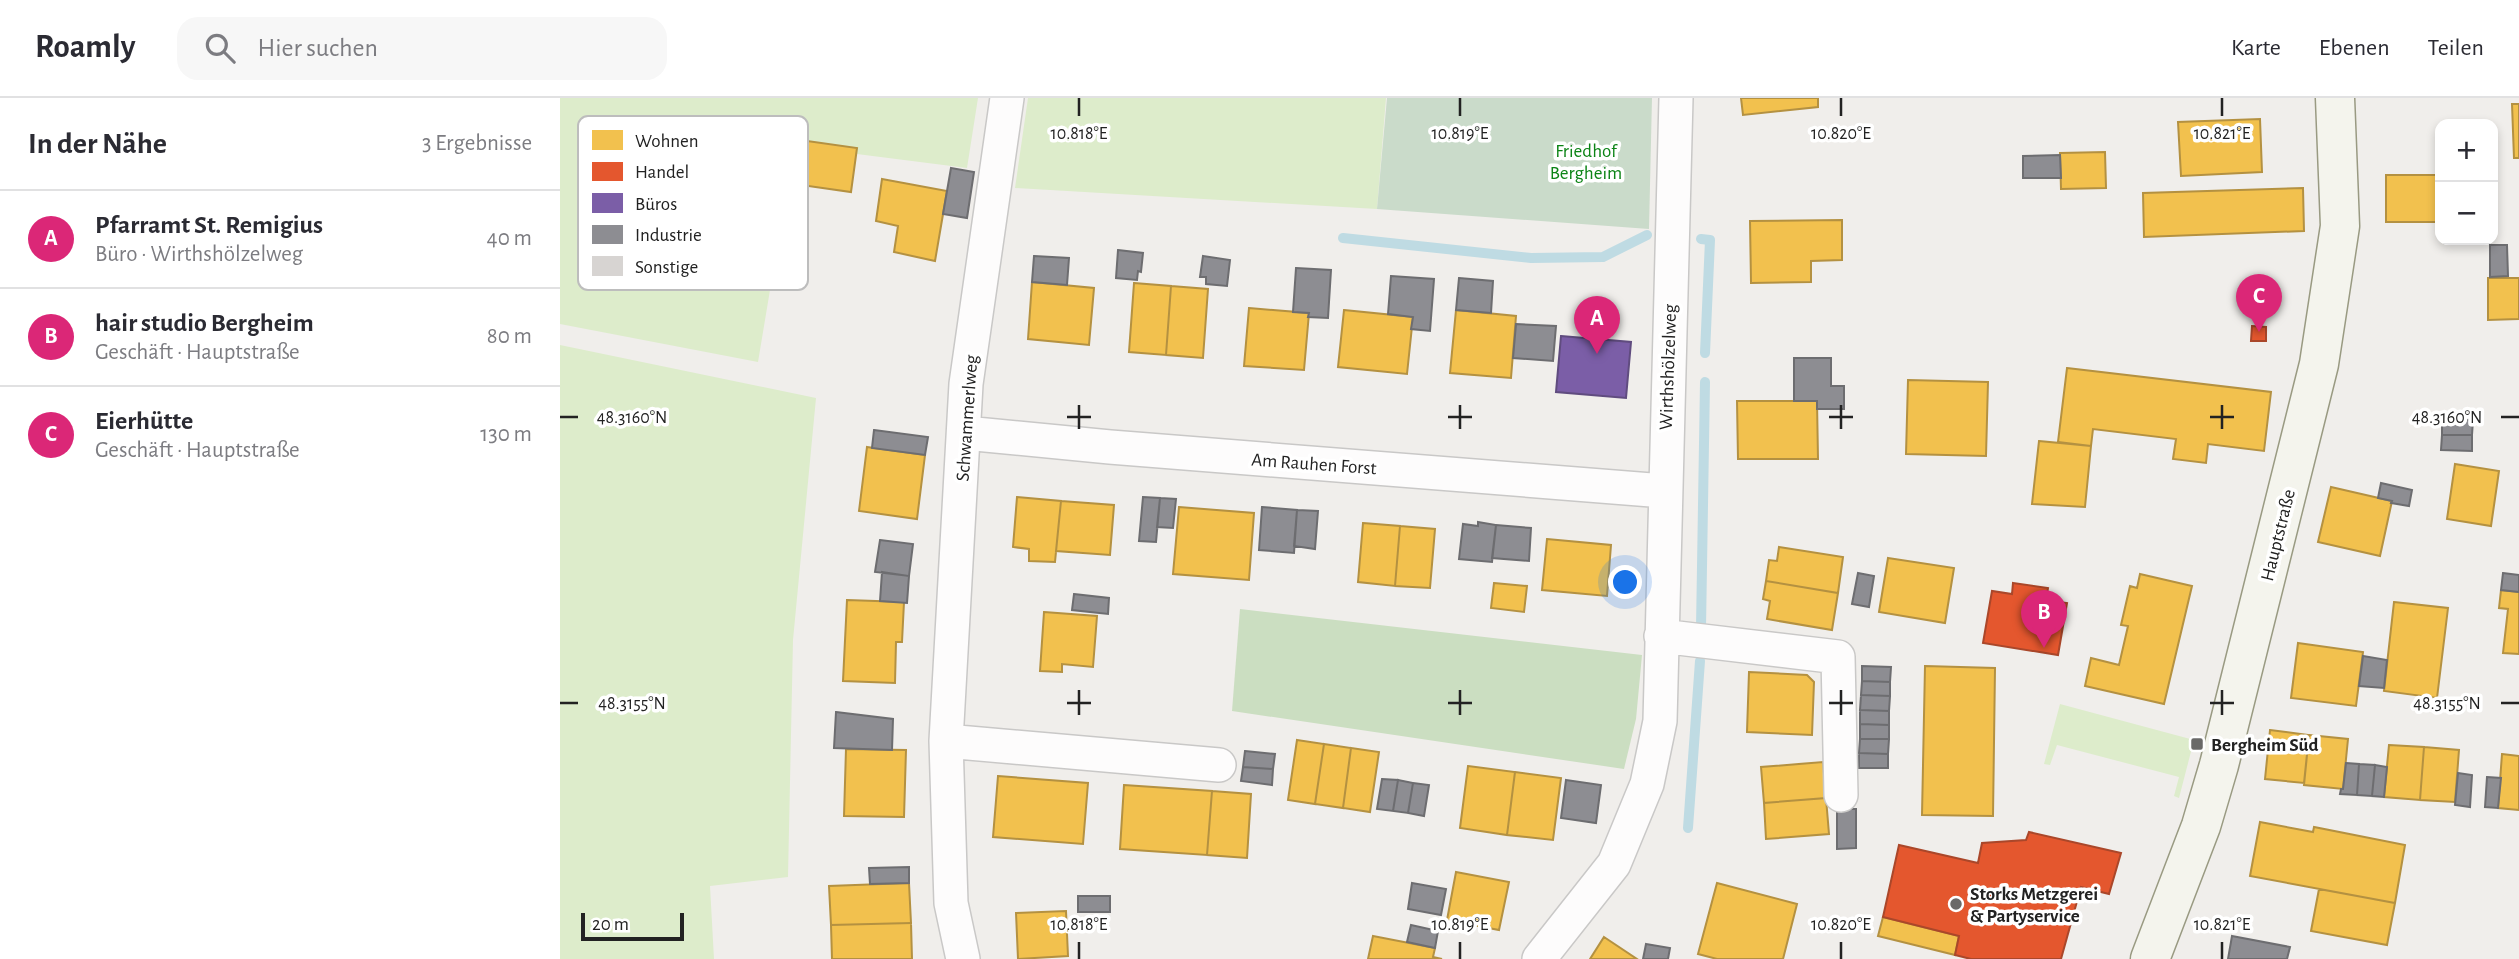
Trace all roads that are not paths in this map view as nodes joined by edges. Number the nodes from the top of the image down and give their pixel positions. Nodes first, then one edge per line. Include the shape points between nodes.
1 (1007, 98) edge
2 (1676, 98) edge
3 (2335, 98) edge
4 (965, 433) junction
5 (1664, 491) junction
6 (1661, 636) junction
7 (946, 741) junction
8 (1219, 765) dead end
9 (1841, 795) dead end
10 (963, 959) edge
11 (1539, 959) edge
12 (2150, 959) edge

1 - 4 street, Schwammerlweg via 966,384
2 - 5 street, Wirthshölzelweg
3 - 12 street, Hauptstraße via 2340,226 2319,363 2219,765
4 - 5 street, Am Rauhen Forst
4 - 7 street, Schwammerlweg
5 - 6 street, Wirthshölzelweg
6 - 9 street via 1838,657
6 - 11 street, Wirthshölzelweg via 1660,721 1647,784 1614,864
7 - 8 street
7 - 10 street, Schwammerlweg via 947,852

